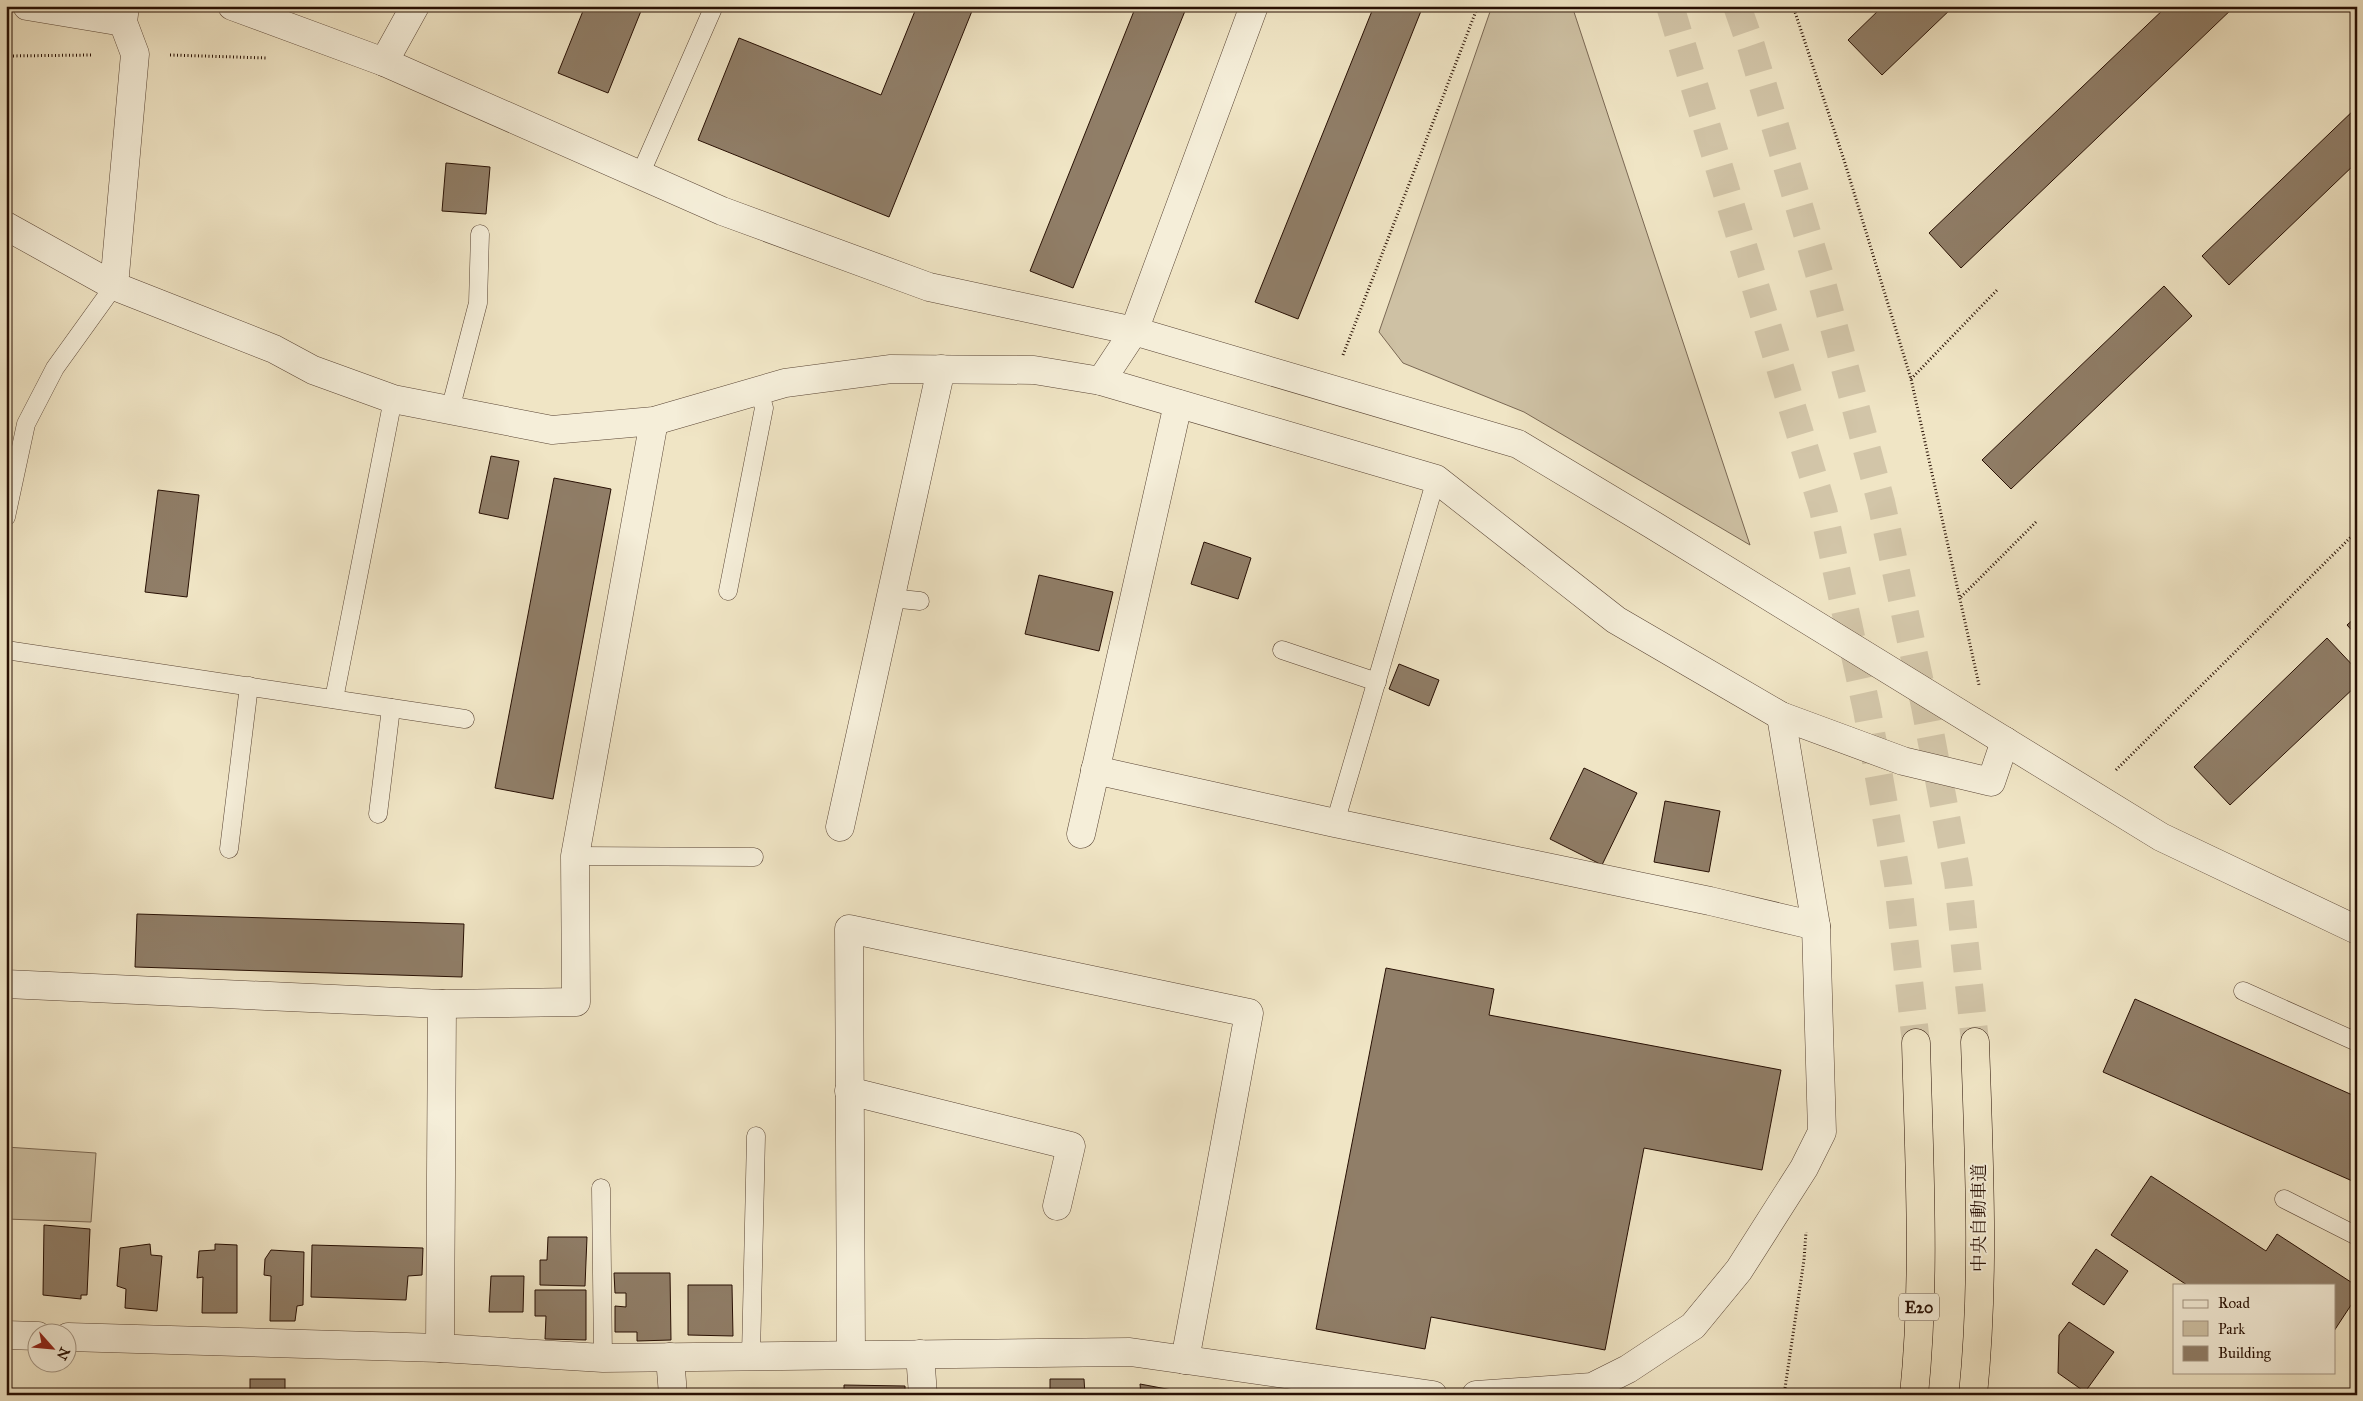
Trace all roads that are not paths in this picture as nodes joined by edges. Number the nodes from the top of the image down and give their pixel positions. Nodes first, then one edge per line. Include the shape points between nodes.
1 (27, 6) edge
2 (232, 6) edge
3 (415, 6) edge
4 (714, 6) edge
5 (1254, 6) edge
6 (124, 14) edge
7 (384, 62) junction
8 (640, 175) junction
9 (6, 226) edge
10 (480, 234) dead end
11 (114, 286) junction
12 (1134, 331) junction
13 (940, 369) junction
14 (1101, 381) junction
15 (759, 390) junction
16 (393, 399) junction
17 (1178, 404) junction
18 (450, 410) junction
19 (654, 421) junction
20 (1436, 479) junction
21 (6, 517) edge
22 (728, 591) dead end
23 (890, 598) junction
24 (920, 601) dead end
25 (6, 650) edge
26 (1282, 650) dead end
27 (1376, 682) junction
28 (249, 686) junction
29 (334, 699) junction
30 (391, 708) junction
31 (1781, 716) junction
32 (465, 719) dead end
33 (1997, 736) junction
34 (1095, 770) junction
35 (378, 814) dead end
36 (1335, 823) junction
37 (840, 827) dead end
38 (1081, 834) dead end
39 (229, 849) dead end
40 (575, 856) junction
41 (754, 857) dead end
42 (1816, 926) junction
43 (2357, 930) edge
44 (6, 984) edge
45 (2242, 991) dead end
46 (442, 1004) junction
47 (1975, 1042) tunnel mouth
48 (2357, 1042) edge
49 (1916, 1043) tunnel mouth
50 (849, 1091) junction
51 (756, 1136) dead end
52 (601, 1188) dead end
53 (2284, 1199) dead end
54 (1057, 1206) dead end
55 (2357, 1236) edge
56 (6, 1335) edge
57 (28, 1336) edge
58 (78, 1337) edge
59 (440, 1348) junction
60 (851, 1354) junction
61 (920, 1354) junction
62 (751, 1355) junction
63 (603, 1358) junction
64 (670, 1358) junction
65 (1185, 1360) junction
66 (1598, 1391) edge
67 (673, 1395) edge
68 (923, 1395) edge
69 (1432, 1395) edge
70 (1476, 1395) edge
71 (1914, 1395) edge
72 (1973, 1395) edge

1 - 6 street
2 - 7 street
3 - 7 street
4 - 8 lane
5 - 12 street
6 - 11 street via 134,54
7 - 8 street
8 - 12 street via 722,211 929,287
9 - 11 street
10 - 18 lane via 478,303
11 - 16 street via 274,349 313,370
11 - 21 lane via 54,368 26,424
12 - 14 street
12 - 33 street via 1518,444
13 - 14 street via 1034,370
13 - 15 street via 891,369 785,383
13 - 23 street
14 - 17 street
15 - 19 street
15 - 22 lane via 764,408
16 - 18 street
16 - 29 lane
17 - 20 street
17 - 34 street
18 - 19 street via 552,430
19 - 40 street
20 - 27 lane
20 - 31 street via 1616,620
23 - 24 lane
23 - 37 street
25 - 28 lane
26 - 27 lane
27 - 36 lane
28 - 29 lane
28 - 39 lane
29 - 30 lane
30 - 32 lane
30 - 35 lane
31 - 33 street via 1903,760 1991,782
31 - 42 street
33 - 43 street via 2161,838
34 - 36 street
34 - 38 street
36 - 42 street
40 - 41 lane
40 - 46 street via 576,1002
42 - 66 street via 1822,1132 1804,1168 1739,1270 1692,1326
44 - 46 street
45 - 48 lane
46 - 59 street
47 - 72 highway, 中央自動車道 via 1980,1220
49 - 71 highway, E20 via 1921,1219 1918,1361
50 - 54 street via 1071,1146
50 - 60 street
50 - 65 street via 849,929 1249,1013
51 - 62 lane
52 - 63 lane
53 - 55 lane
56 - 57 street
58 - 59 street
59 - 63 street
60 - 61 street
60 - 62 street
61 - 65 street via 1130,1352
61 - 68 street
62 - 64 street
63 - 64 street
64 - 67 street
65 - 69 street
66 - 70 street

